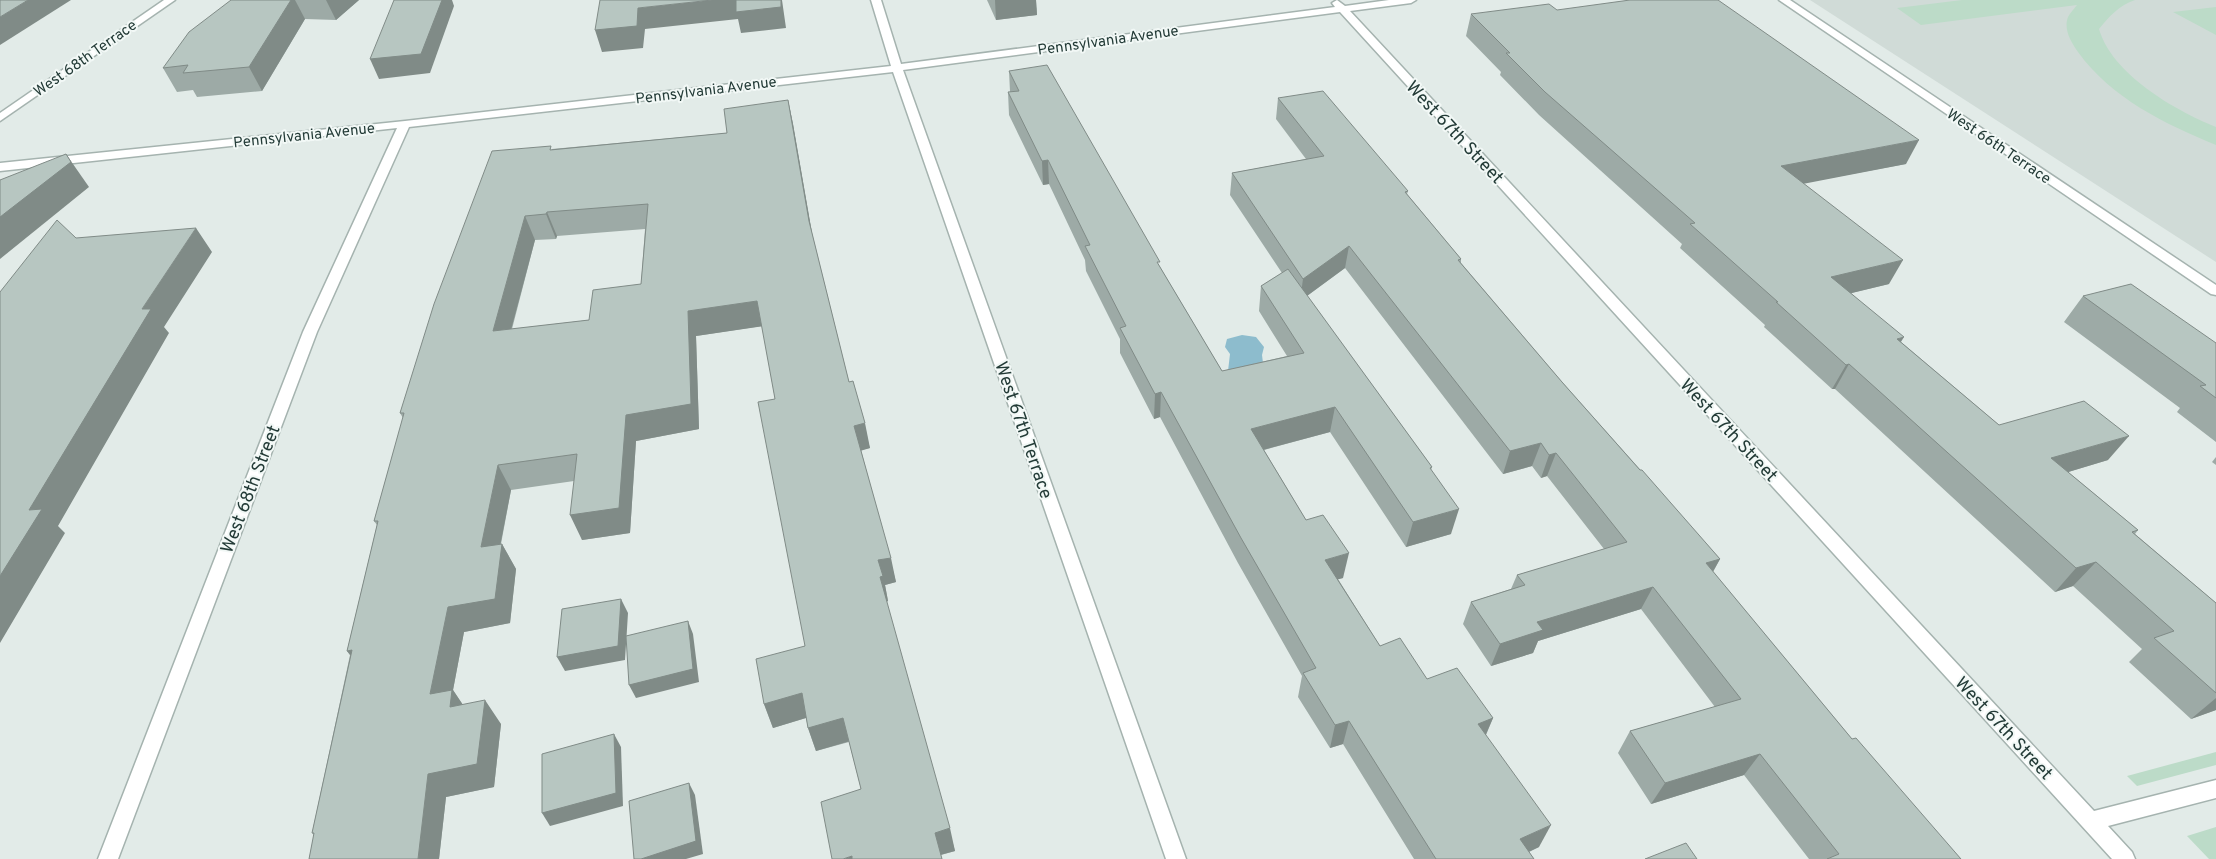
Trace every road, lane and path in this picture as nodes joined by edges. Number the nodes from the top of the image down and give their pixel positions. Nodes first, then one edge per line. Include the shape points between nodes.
1 (170, 0) edge
2 (876, 0) edge
3 (1411, 0) edge
4 (1784, 0) edge
5 (1338, 4) edge
6 (897, 68) junction
7 (0, 118) edge
8 (405, 124) junction
9 (0, 167) edge
10 (2216, 291) edge
11 (2216, 789) edge
12 (2090, 821) junction
13 (108, 859) edge
14 (1176, 859) edge
15 (2125, 859) edge

1 - 7 street, West 68th Terrace
2 - 6 street, West 67th Terrace
3 - 5 street, Pennsylvania Avenue
4 - 10 street, West 66th Terrace
5 - 6 street, Pennsylvania Avenue
5 - 12 street, West 67th Street
6 - 8 street, Pennsylvania Avenue
6 - 14 street, West 67th Terrace
8 - 9 street, Pennsylvania Avenue
8 - 13 street, West 68th Street via 310,332
11 - 12 street
12 - 15 street, West 67th Street

